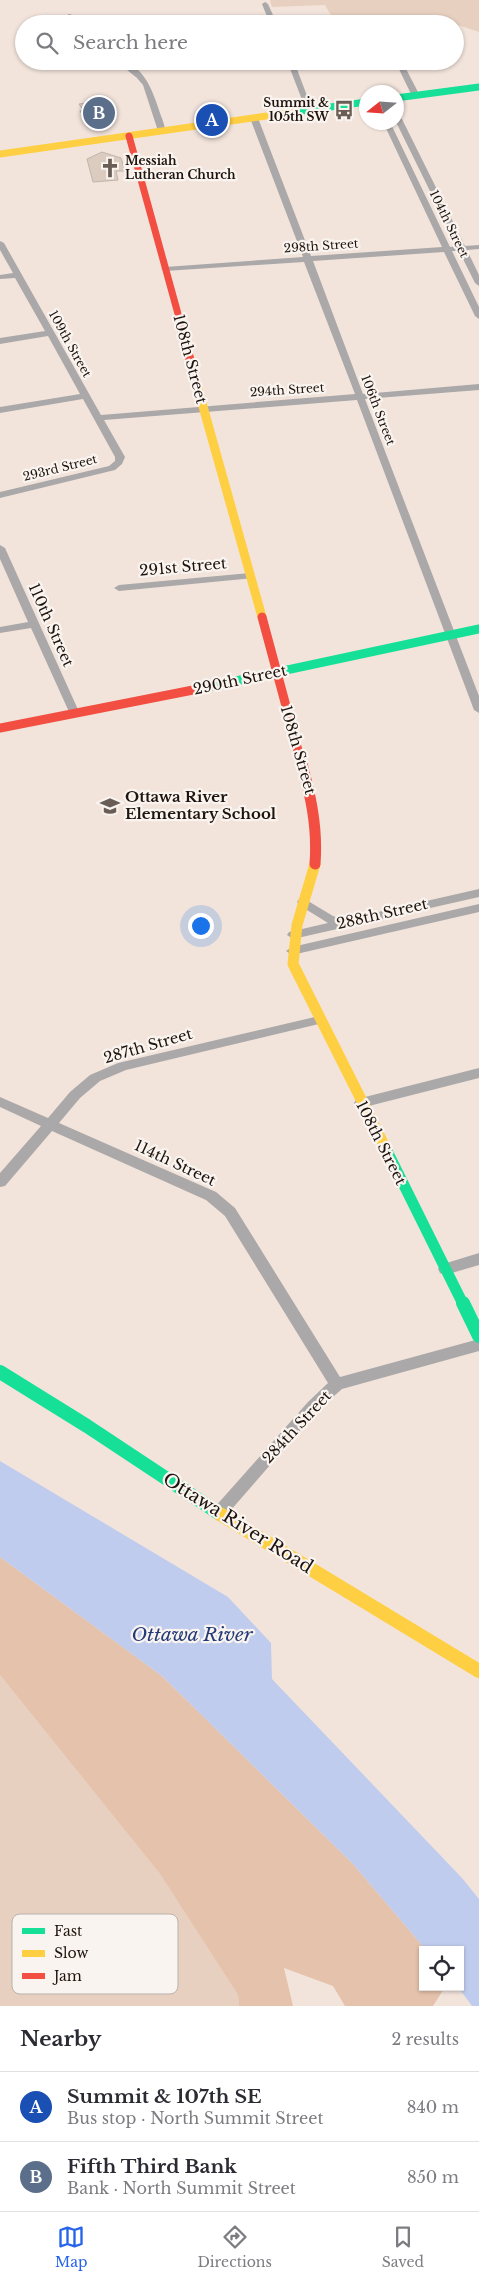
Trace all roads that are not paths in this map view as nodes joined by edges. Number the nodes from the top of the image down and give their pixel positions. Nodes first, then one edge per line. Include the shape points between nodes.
1 (266, 4) dead end
2 (270, 15) edge
3 (132, 70) edge
4 (294, 70) edge
5 (403, 70) edge
6 (479, 87) edge
7 (416, 96) junction
8 (404, 97) edge
9 (359, 103) edge
10 (310, 110) junction
11 (254, 118) junction
12 (390, 130) edge
13 (404, 130) edge
14 (162, 131) junction
15 (129, 136) junction
16 (0, 154) edge
17 (424, 170) junction
18 (410, 171) junction
19 (0, 244) edge
20 (479, 247) edge
21 (462, 248) junction
22 (447, 249) junction
23 (308, 259) junction
24 (165, 269) junction
25 (17, 275) junction
26 (0, 277) edge
27 (479, 283) edge
28 (479, 315) edge
29 (49, 333) junction
30 (0, 341) edge
31 (479, 386) edge
32 (84, 396) junction
33 (360, 397) junction
34 (204, 409) junction
35 (0, 410) edge
36 (97, 418) junction
37 (120, 457) joint
38 (0, 495) edge
39 (0, 548) edge
40 (250, 576) junction
41 (119, 588) dead end
42 (34, 624) junction
43 (479, 629) edge
44 (0, 630) edge
45 (450, 635) junction
46 (276, 673) junction
47 (479, 710) edge
48 (75, 714) junction
49 (0, 728) edge
50 (479, 893) edge
51 (303, 902) junction
52 (479, 908) edge
53 (344, 924) junction
54 (293, 935) junction
55 (292, 951) junction
56 (319, 1020) junction
57 (479, 1073) edge
58 (0, 1102) edge
59 (361, 1103) junction
60 (50, 1125) junction
61 (0, 1182) edge
62 (479, 1259) edge
63 (445, 1269) junction
64 (479, 1336) edge
65 (479, 1345) edge
66 (0, 1372) edge
67 (337, 1384) junction
68 (219, 1513) junction
69 (479, 1671) edge

1 - 2 street
3 - 14 street via 147,85
4 - 10 street
5 - 7 street
6 - 7 street
7 - 8 street
9 - 10 street
10 - 11 street
11 - 14 street
11 - 23 street, 106th Street
12 - 18 street, 104th Street
13 - 17 street, 104th Street
14 - 15 street
15 - 16 street
15 - 24 street, 108th Street
17 - 18 street
17 - 21 street, 104th Street
18 - 22 street, 104th Street
19 - 25 street, 109th Street
20 - 21 street, 298th Street
21 - 22 street, 298th Street
21 - 27 street, 104th Street
22 - 23 street, 298th Street
22 - 28 street, 104th Street
23 - 24 street, 298th Street
23 - 33 street, 106th Street
24 - 34 street, 108th Street
25 - 26 street
25 - 29 street, 109th Street
29 - 30 street
29 - 32 street, 109th Street
31 - 33 street, 294th Street
32 - 35 street
32 - 36 street, 109th Street
33 - 34 street, 294th Street
33 - 45 street, 106th Street
34 - 36 street, 294th Street
34 - 40 street, 108th Street
36 - 37 street, 109th Street
37 - 38 street, 293rd Street via 112,468
39 - 42 street, 110th Street
40 - 41 street, 291st Street
40 - 46 street, 108th Street
42 - 44 street
42 - 48 street, 110th Street
43 - 45 street, 290th Street
45 - 46 street, 290th Street
45 - 47 street, 106th Street
46 - 48 street, 290th Street
46 - 51 street, 108th Street via 313,804 317,832 315,862
48 - 49 street, 290th Street
50 - 53 street, 288th Street
51 - 53 street via 329,919
51 - 54 street, 108th Street
52 - 55 street, 288th Street
53 - 54 street, 288th Street
54 - 55 street, 108th Street
55 - 56 street, 108th Street via 292,964
56 - 59 street, 108th Street
56 - 60 street, 287th Street via 123,1066 96,1078 74,1095
57 - 59 street
58 - 60 street, 114th Street
59 - 63 street, 108th Street
60 - 61 street, 287th Street
60 - 67 street, 114th Street via 211,1196 230,1212
62 - 63 street
63 - 64 street, 108th Street
65 - 67 street, 284th Street
66 - 68 street, Ottawa River Road
67 - 68 street, 284th Street via 313,1406
68 - 69 street, Ottawa River Road

